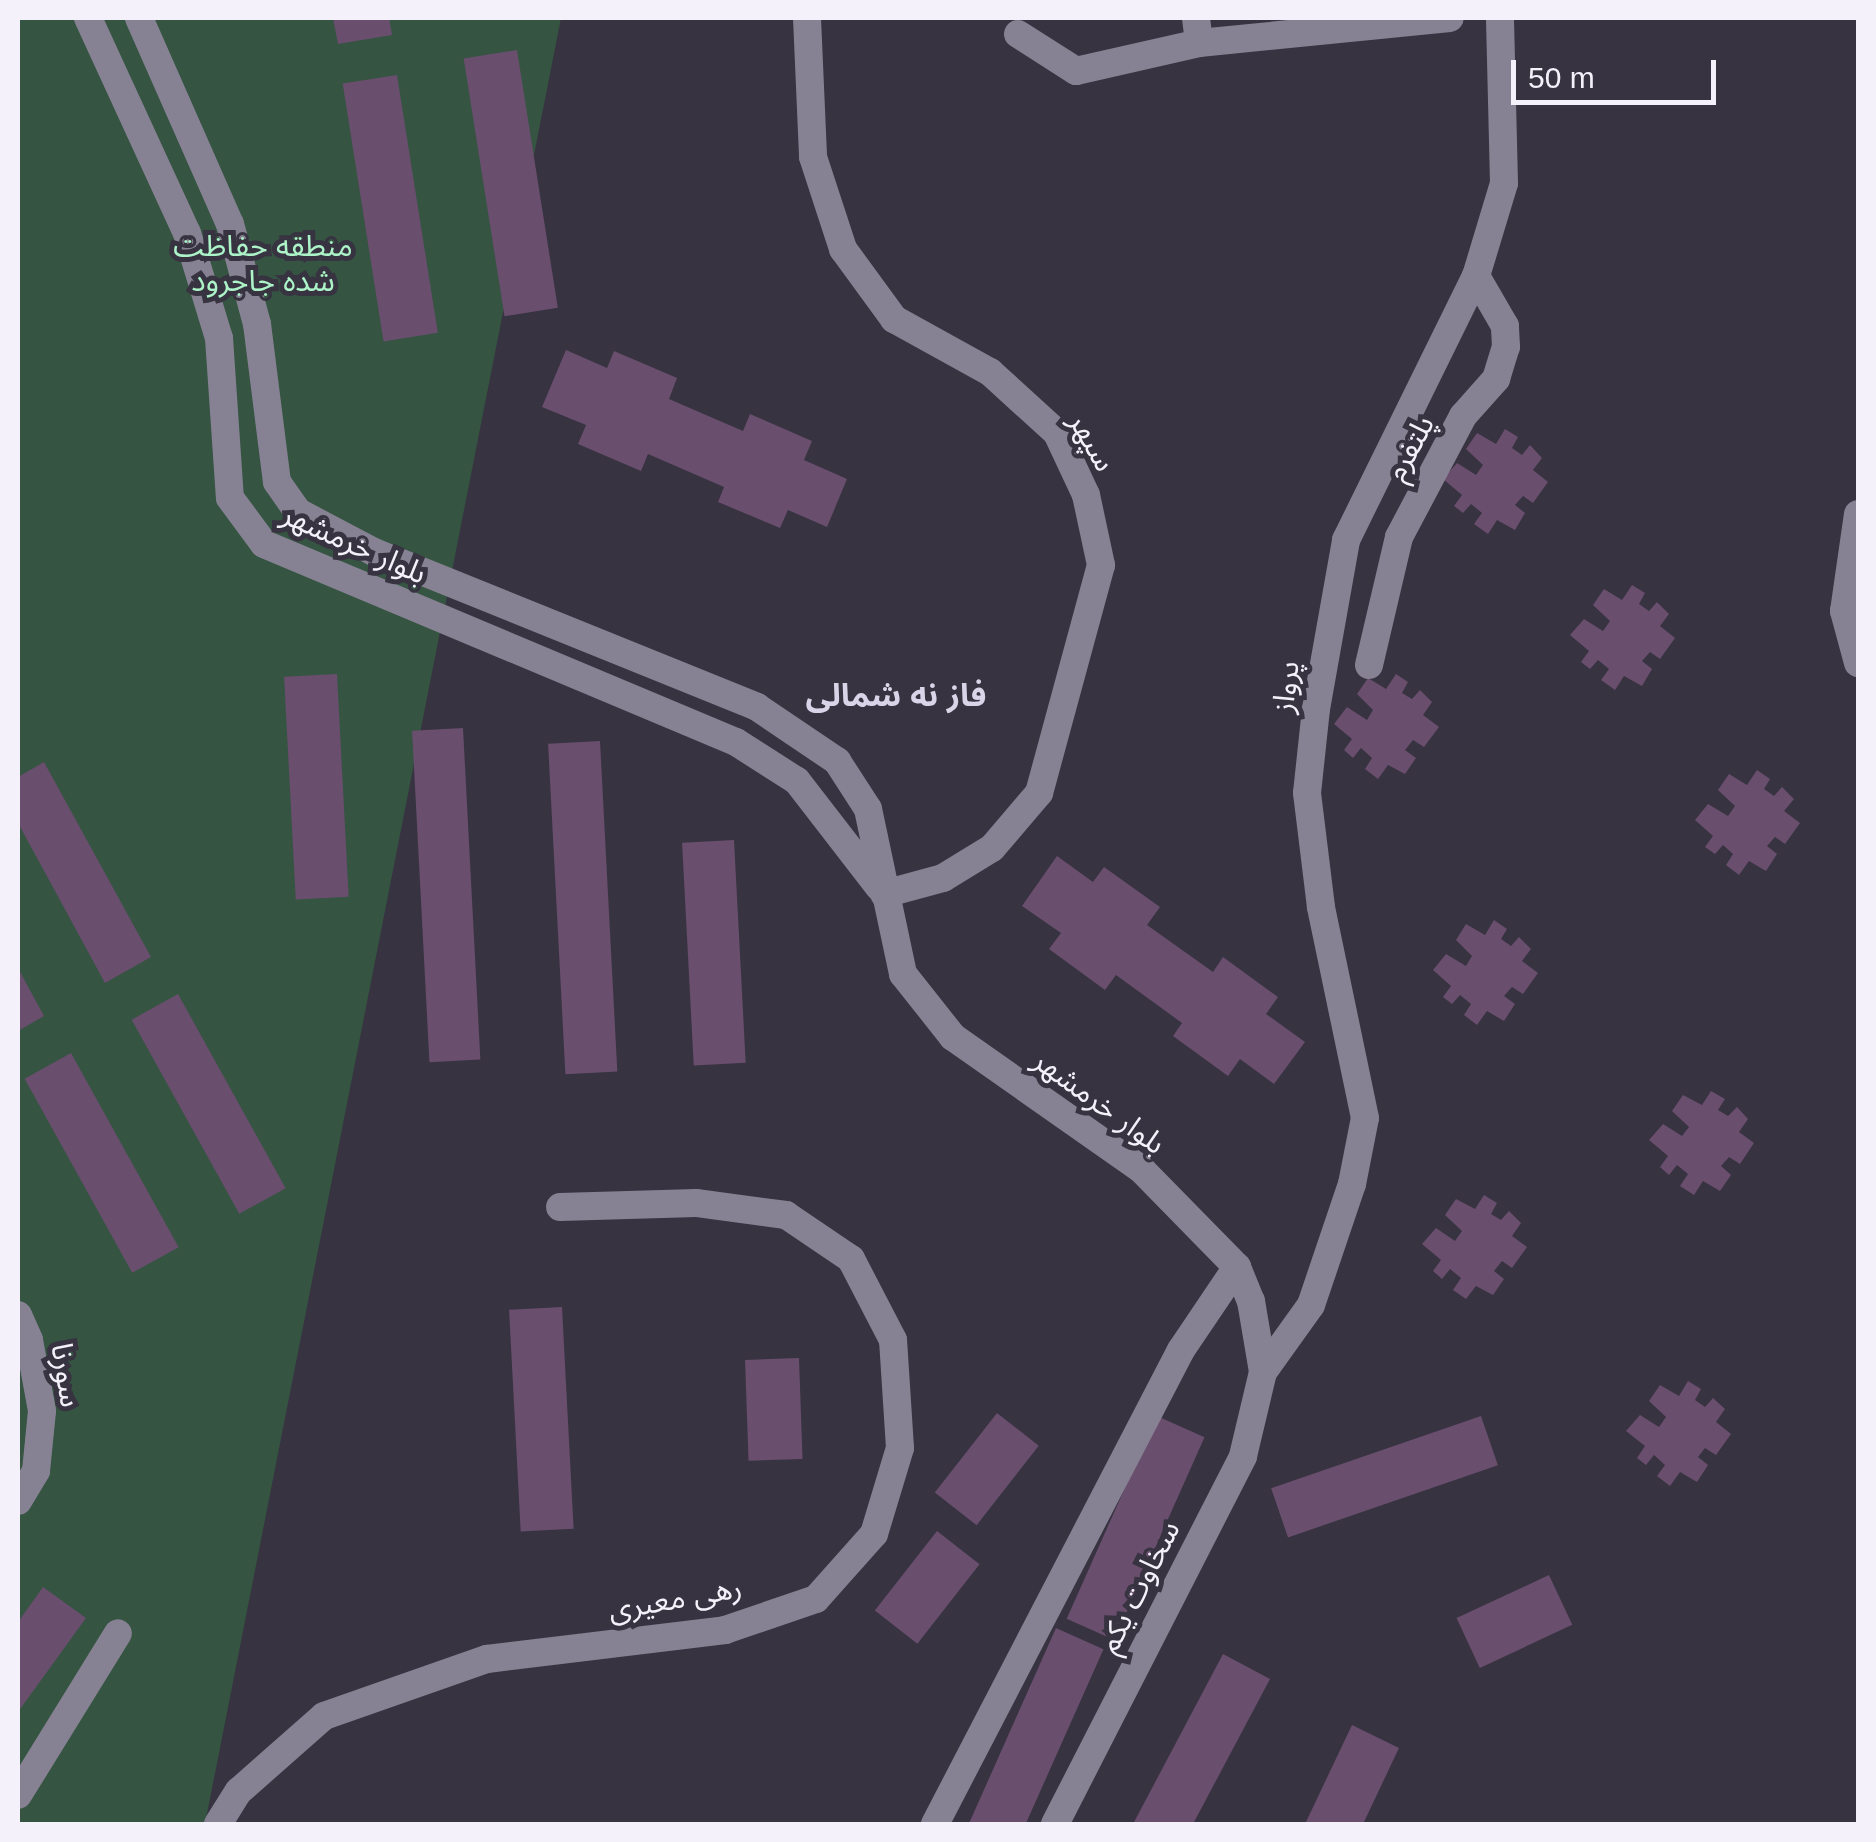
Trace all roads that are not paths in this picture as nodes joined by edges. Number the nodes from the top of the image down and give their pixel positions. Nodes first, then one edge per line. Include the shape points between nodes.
1 (88, 18) edge
2 (139, 18) edge
3 (1450, 18) edge
4 (1500, 18) edge
5 (806, 19) edge
6 (1198, 30) edge
7 (1018, 34) dead end
8 (1476, 276) junction
9 (1858, 514) edge
10 (1858, 663) edge
11 (1369, 665) dead end
12 (884, 894) junction
13 (560, 1207) dead end
14 (1237, 1267) junction
15 (18, 1315) edge
16 (1264, 1372) junction
17 (18, 1501) edge
18 (118, 1633) dead end
19 (18, 1795) edge
20 (218, 1824) edge
21 (935, 1824) edge
22 (1055, 1824) edge

1 - 12 street, بلوار خرمشهر via 187,233 220,338 230,498 264,544 736,742 797,781
2 - 12 street, بلوار خرمشهر via 230,224 257,324 276,482 298,512 374,552 757,706 838,761 868,809
3 - 6 street
4 - 8 street, پرواز via 1504,183
5 - 12 street, سپهر via 814,157 843,249 894,318 990,372 1057,433 1086,495 1100,565 1039,793 992,848 943,878
6 - 7 street via 1076,71
8 - 11 street, پلتفرم via 1505,326 1506,347 1496,378 1464,416 1399,537
8 - 16 street, پرواز via 1346,540 1328,618 1306,792 1320,907 1366,1118 1352,1184 1311,1305
9 - 10 street via 1844,611
12 - 14 street, بلوار خرمشهر via 902,974 953,1036 1142,1170
13 - 20 street, رهی معیری via 696,1203 786,1215 851,1259 892,1340 900,1448 874,1534 816,1599 724,1630 487,1660 324,1716 239,1791
14 - 16 street, بلوار خرمشهر via 1251,1301
14 - 21 street via 1180,1350
15 - 17 street, سورنا via 42,1411 36,1471
16 - 22 street, سخاوت یکم via 1243,1456
18 - 19 street

